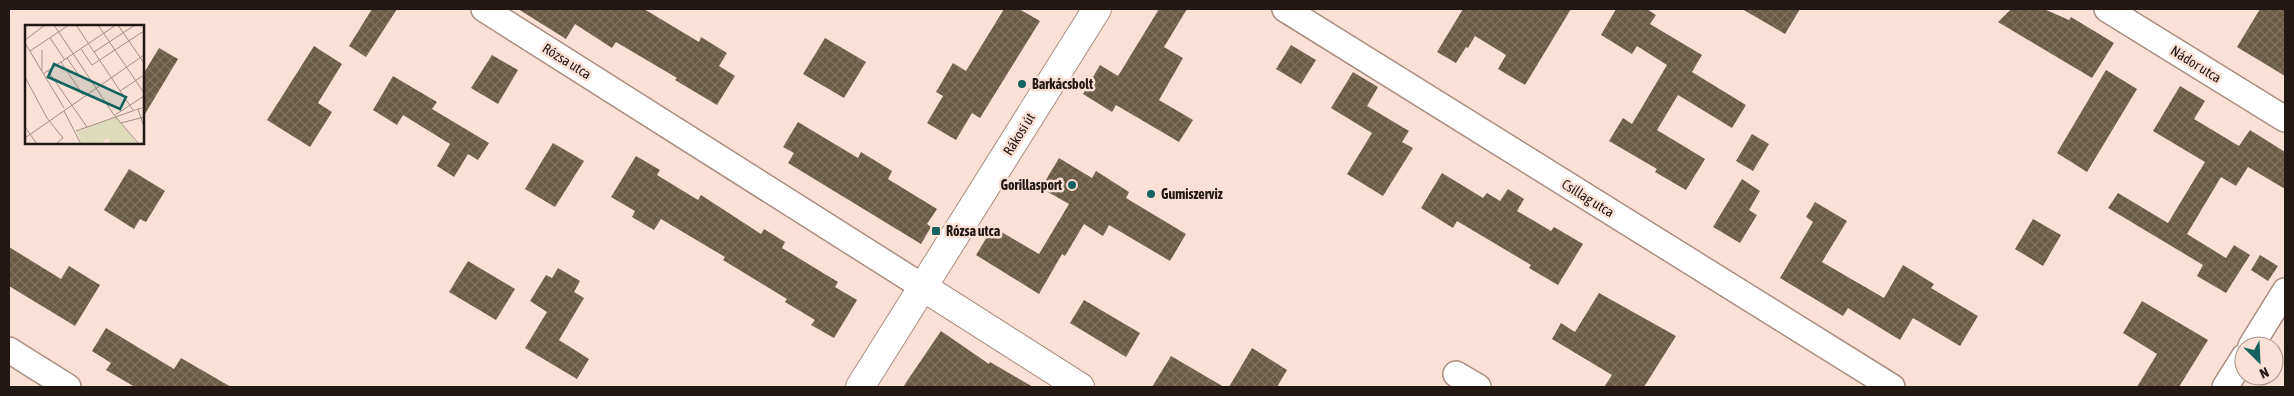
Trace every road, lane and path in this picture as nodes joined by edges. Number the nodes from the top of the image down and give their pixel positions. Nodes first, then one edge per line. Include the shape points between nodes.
1 (484, 9) edge
2 (1097, 9) edge
3 (1285, 9) edge
4 (2107, 9) edge
5 (2285, 120) edge
6 (923, 287) junction
7 (2285, 291) edge
8 (2257, 336) edge
9 (9, 350) edge
10 (2234, 373) edge
11 (1456, 374) dead end
12 (68, 387) edge
13 (860, 387) edge
14 (1080, 387) edge
15 (1478, 387) edge
16 (1892, 387) edge
17 (2225, 387) edge

1 - 6 street, Rózsa utca
2 - 6 main road, Rákosi út
3 - 16 street, Csillag utca
4 - 5 street, Nádor utca
6 - 13 main road, Rákosi út
6 - 14 main road, Rózsa utca
7 - 8 street
9 - 12 street
10 - 17 street
11 - 15 street

